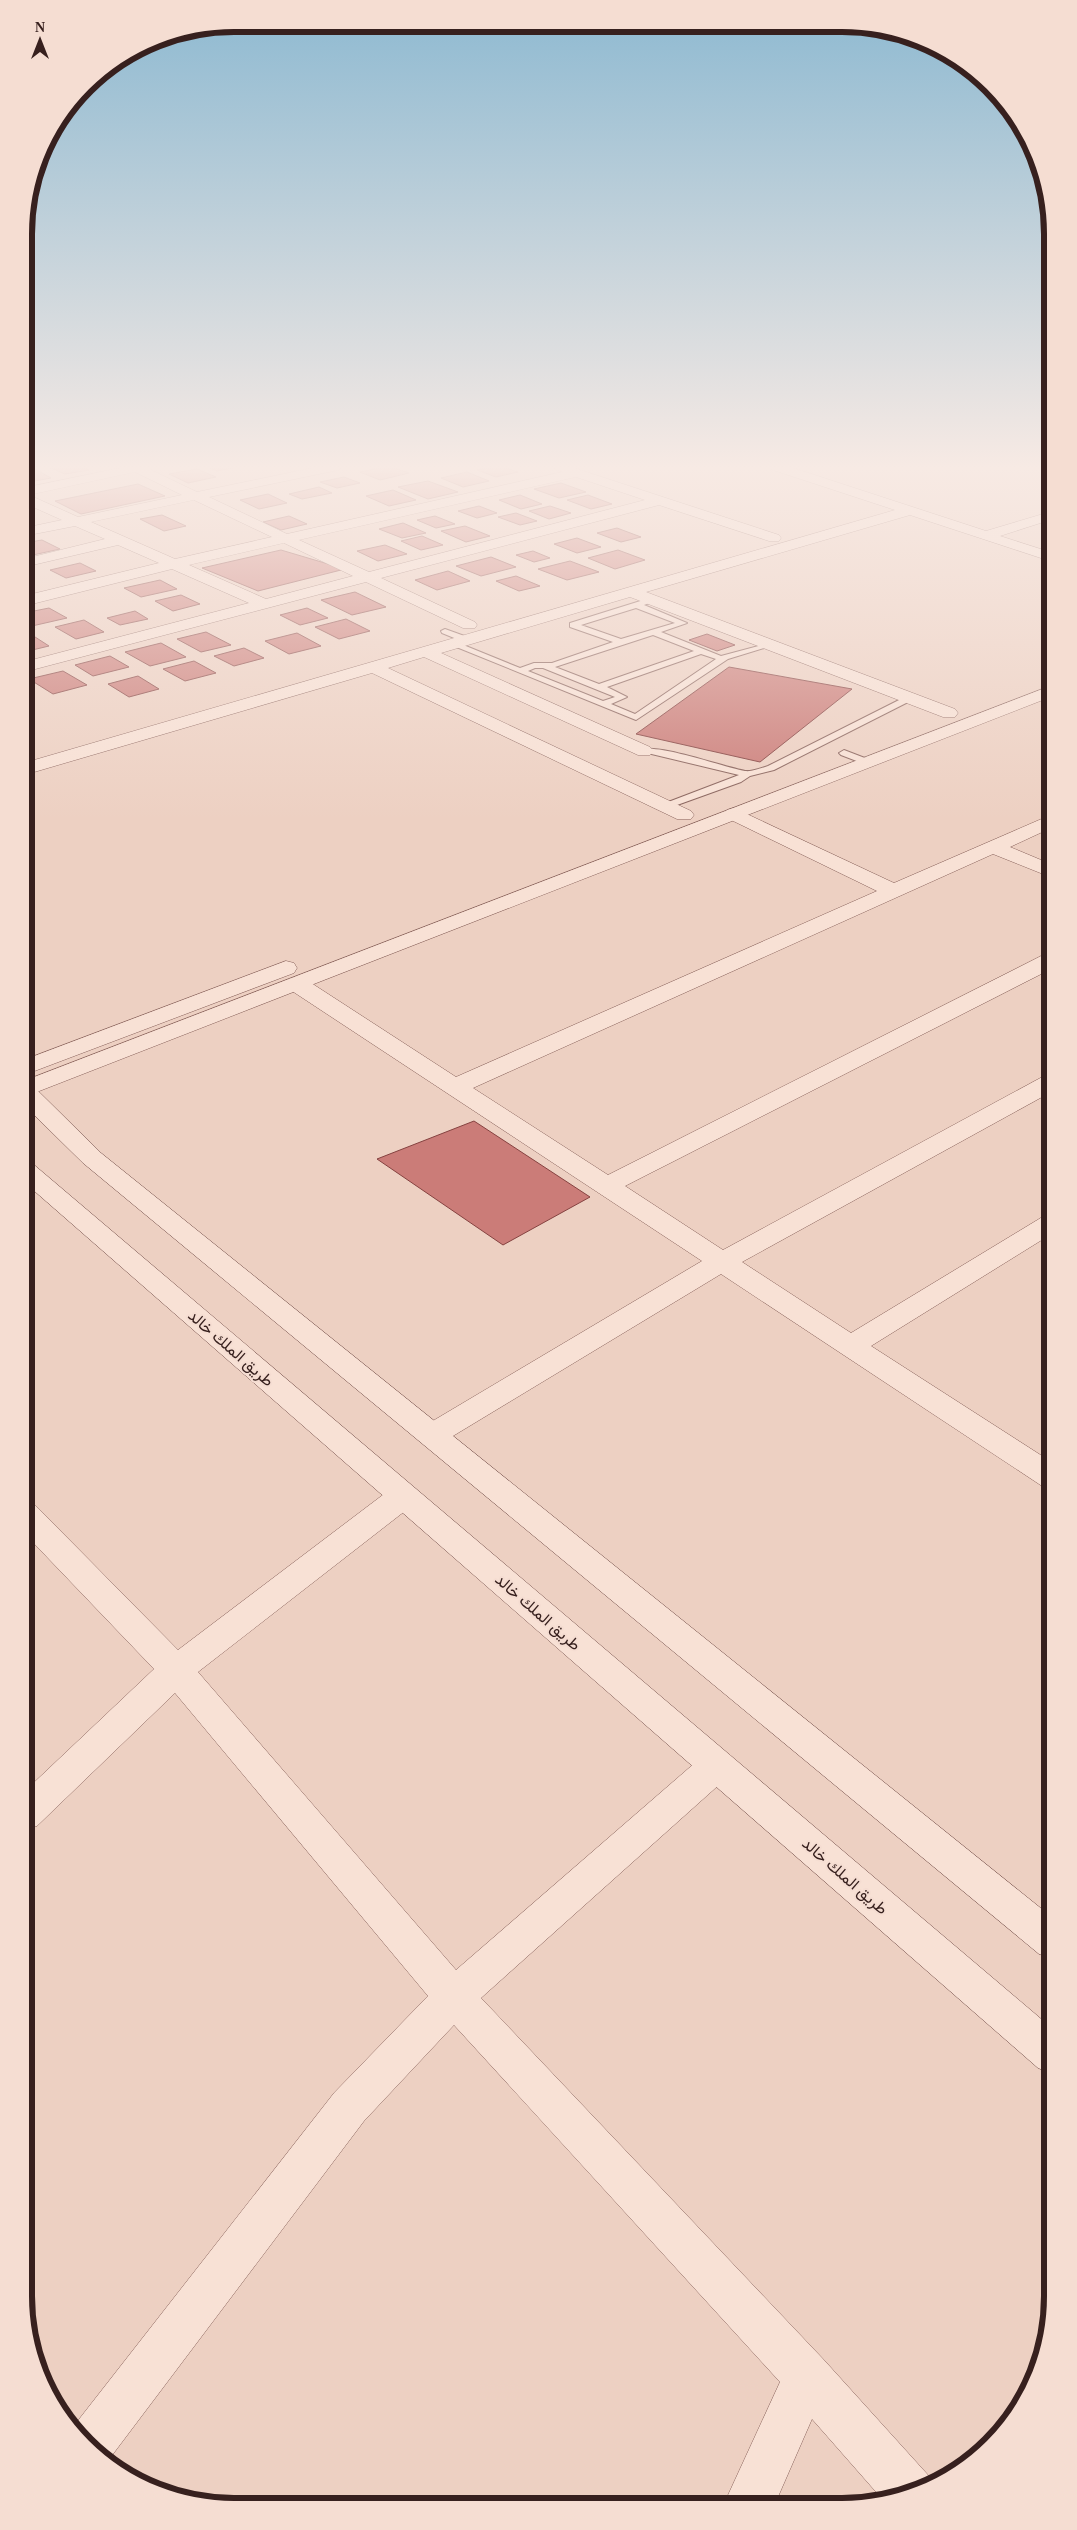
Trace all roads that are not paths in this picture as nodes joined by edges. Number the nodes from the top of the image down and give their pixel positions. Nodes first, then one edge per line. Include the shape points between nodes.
1 (90, 584) edge
2 (219, 584) edge
3 (339, 584) edge
4 (382, 584) edge
5 (624, 584) edge
6 (681, 584) edge
7 (32, 599) edge
8 (634, 599) junction
9 (264, 604) junction
10 (653, 632) junction
11 (458, 635) junction
12 (621, 642) junction
13 (770, 645) junction
14 (701, 651) junction
15 (426, 652) junction
16 (722, 659) junction
17 (32, 665) edge
18 (542, 665) junction
19 (373, 668) junction
20 (519, 671) junction
21 (1045, 676) edge
22 (599, 688) junction
23 (1045, 693) edge
24 (909, 698) junction
25 (206, 700) dead end
26 (603, 704) junction
27 (557, 711) junction
28 (949, 713) junction
29 (502, 729) junction
30 (644, 751) joint
31 (844, 753) junction
32 (867, 762) junction
33 (32, 767) edge
34 (747, 774) junction
35 (675, 811) junction
36 (734, 814) junction
37 (1045, 824) edge
38 (993, 847) junction
39 (1045, 869) edge
40 (895, 892) junction
41 (1045, 964) edge
42 (1029, 972) junction
43 (1045, 979) edge
44 (297, 984) junction
45 (32, 1065) edge
46 (1045, 1086) edge
47 (454, 1087) junction
48 (32, 1088) edge
49 (32, 1099) edge
50 (32, 1181) edge
51 (606, 1186) junction
52 (1045, 1227) edge
53 (721, 1262) junction
54 (850, 1346) junction
55 (432, 1435) junction
56 (1045, 1473) edge
57 (404, 1496) junction
58 (32, 1521) edge
59 (176, 1670) junction
60 (717, 1766) junction
61 (32, 1807) edge
62 (1045, 1935) edge
63 (454, 1997) junction
64 (1045, 2048) edge
65 (807, 2378) junction
66 (94, 2440) edge
67 (905, 2488) edge
68 (752, 2498) edge

1 - 7 street
2 - 9 street
3 - 9 street
4 - 11 street
5 - 11 street
6 - 8 street
8 - 10 lane via 683,623
8 - 11 street
8 - 12 lane via 574,625
8 - 13 street via 653,600
9 - 17 street
10 - 12 lane
10 - 14 lane
11 - 15 street
11 - 20 lane
11 - 25 street
12 - 18 lane
13 - 16 lane
13 - 24 street
14 - 16 lane
14 - 22 lane
15 - 19 street
15 - 27 street
16 - 26 lane via 636,717
18 - 20 lane
18 - 22 lane
19 - 29 street
19 - 33 street
20 - 26 lane
21 - 28 street
22 - 26 lane via 623,697
23 - 32 street
24 - 28 street
24 - 34 lane via 771,768
27 - 29 street
27 - 30 street
28 - 31 street
29 - 35 street
30 - 34 lane via 661,752
31 - 32 lane
31 - 35 street
32 - 36 street
34 - 35 lane
35 - 45 street
36 - 40 street
36 - 44 street
37 - 38 street
38 - 39 street
38 - 40 street
40 - 47 street
41 - 42 street
42 - 43 street
42 - 51 street
44 - 47 street
44 - 48 street
46 - 53 street
47 - 51 street
49 - 55 street via 92,1158
50 - 57 street, طريق الملك خالد
51 - 53 street
52 - 54 street
53 - 54 street
53 - 55 street
54 - 56 street
55 - 62 street
57 - 59 street
57 - 60 street, طريق الملك خالد
58 - 59 street
59 - 61 street
59 - 63 street
60 - 63 street
60 - 64 street, طريق الملك خالد
63 - 65 street
63 - 66 street via 350,2107
65 - 67 street
65 - 68 street

